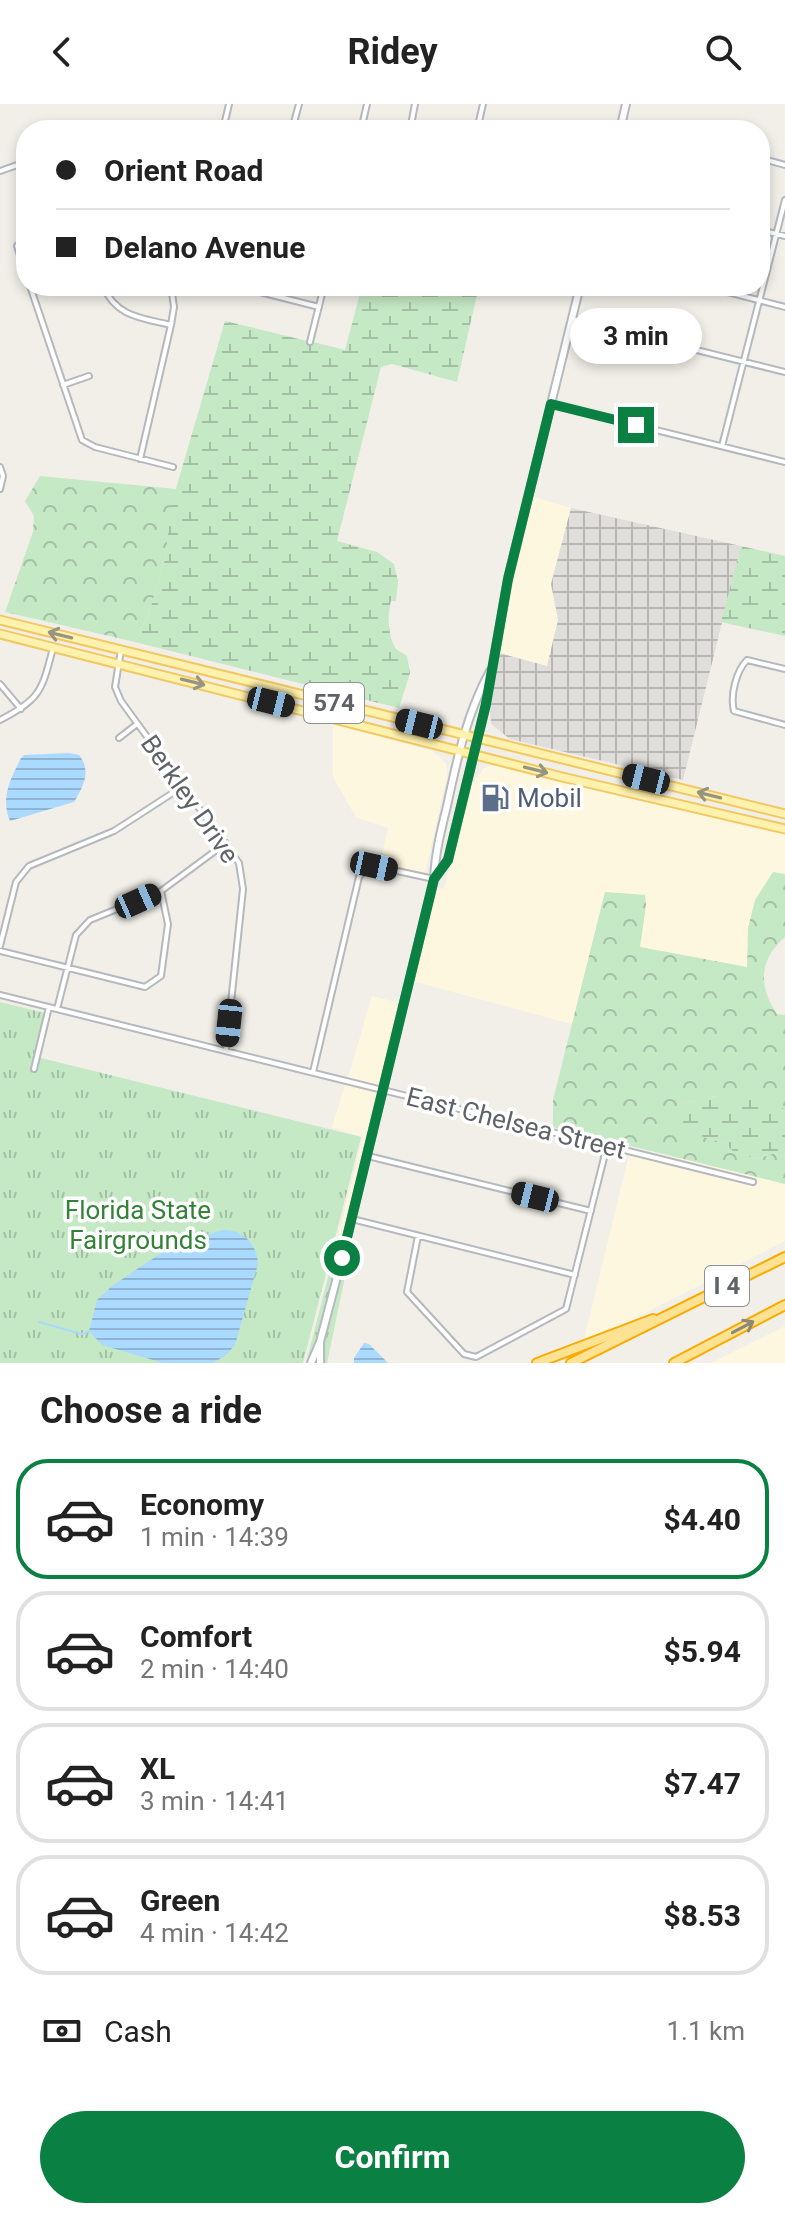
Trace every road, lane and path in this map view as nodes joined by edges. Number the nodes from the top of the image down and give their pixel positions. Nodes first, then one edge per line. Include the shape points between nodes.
1 (785, 200) edge
2 (770, 232) edge
3 (776, 234) junction
4 (785, 236) edge
5 (770, 257) edge
6 (33, 296) edge
7 (107, 296) edge
8 (172, 296) edge
9 (276, 296) edge
10 (322, 296) edge
11 (578, 296) edge
12 (743, 296) edge
13 (760, 296) edge
14 (759, 300) junction
15 (319, 307) junction
16 (785, 307) edge
17 (572, 319) junction
18 (171, 325) junction
19 (310, 342) dead end
20 (743, 362) junction
21 (785, 372) edge
22 (89, 376) dead end
23 (63, 385) junction
24 (551, 404) junction
25 (722, 446) junction
26 (140, 459) junction
27 (785, 462) edge
28 (0, 467) edge
29 (173, 467) dead end
30 (0, 489) edge
31 (0, 620) edge
32 (0, 634) edge
33 (53, 648) junction
34 (121, 650) junction
35 (117, 663) junction
36 (785, 669) edge
37 (490, 671) junction
38 (0, 684) edge
39 (21, 709) junction
40 (0, 720) edge
41 (137, 724) junction
42 (785, 725) edge
43 (464, 736) junction
44 (119, 738) dead end
45 (478, 739) junction
46 (460, 751) junction
47 (474, 754) junction
48 (182, 787) junction
49 (785, 814) edge
50 (785, 829) edge
51 (226, 843) junction
52 (434, 879) junction
53 (161, 891) junction
54 (0, 949) edge
55 (68, 968) junction
56 (0, 995) edge
57 (49, 1007) junction
58 (57, 1009) junction
59 (226, 1050) junction
60 (34, 1069) dead end
61 (313, 1073) junction
62 (383, 1091) junction
63 (607, 1146) junction
64 (366, 1155) junction
65 (753, 1182) dead end
66 (591, 1211) junction
67 (350, 1219) junction
68 (418, 1236) junction
69 (785, 1257) edge
70 (575, 1275) junction
71 (785, 1305) edge
72 (669, 1315) junction
73 (320, 1342) junction
74 (311, 1363) edge
75 (320, 1363) edge
76 (537, 1363) edge
77 (571, 1363) edge
78 (676, 1363) edge

1 - 3 street
2 - 3 street
3 - 4 street
3 - 5 street
6 - 23 street
7 - 18 street via 128,315
8 - 18 street
9 - 15 street
10 - 15 street
11 - 17 street
12 - 14 street
13 - 14 street
14 - 16 street
14 - 20 street
15 - 19 street
17 - 20 street
17 - 24 street
18 - 26 street
20 - 21 street
20 - 25 street
22 - 23 street
23 - 26 street via 82,440
24 - 25 street
24 - 37 street
25 - 27 street
26 - 29 street
28 - 30 street
34 -> 31 main road, 574
32 - 33 main road
33 - 35 main road
33 - 39 street via 42,688
34 - 35 street, Berkley Drive
34 - 43 main road, 574
35 - 41 street, Berkley Drive via 115,687
35 -> 46 main road
36 - 42 street via 747,660 740,667 732,701 734,711
37 - 43 street
37 - 45 street
38 - 39 street
39 - 40 street
41 - 44 street
41 - 48 street, Berkley Drive
43 - 45 main road, 574
43 - 46 street
45 - 47 street
49 -> 45 main road, 574
46 - 47 main road
46 - 52 street
47 -> 50 main road
47 - 52 street via 448,860
48 - 51 street, Berkley Drive
48 - 54 street via 114,831 29,866 16,882
51 - 53 street
51 - 59 street, Berkley Drive via 239,863 243,889
52 - 61 street via 374,866 359,877
52 - 62 street
53 - 55 street via 90,920 76,935
53 - 55 street via 168,924 161,976 145,987
54 - 55 street
55 - 58 street
56 - 57 street, East Chelsea Street
57 - 58 street, East Chelsea Street
57 - 60 street
58 - 59 street, East Chelsea Street
59 - 61 street, East Chelsea Street
61 - 62 street, East Chelsea Street
62 - 63 street, East Chelsea Street
62 - 64 street
63 - 65 street, East Chelsea Street
63 - 66 street
64 - 66 street
64 - 67 street
66 - 70 street
67 - 68 street
67 - 73 street
68 - 70 street
68 - 70 street via 407,1292 470,1357 566,1309
69 - 72 highway, I 4
78 -> 71 highway, I 4
72 - 76 highway
72 - 77 highway, I 4
73 - 74 street
73 - 75 street

